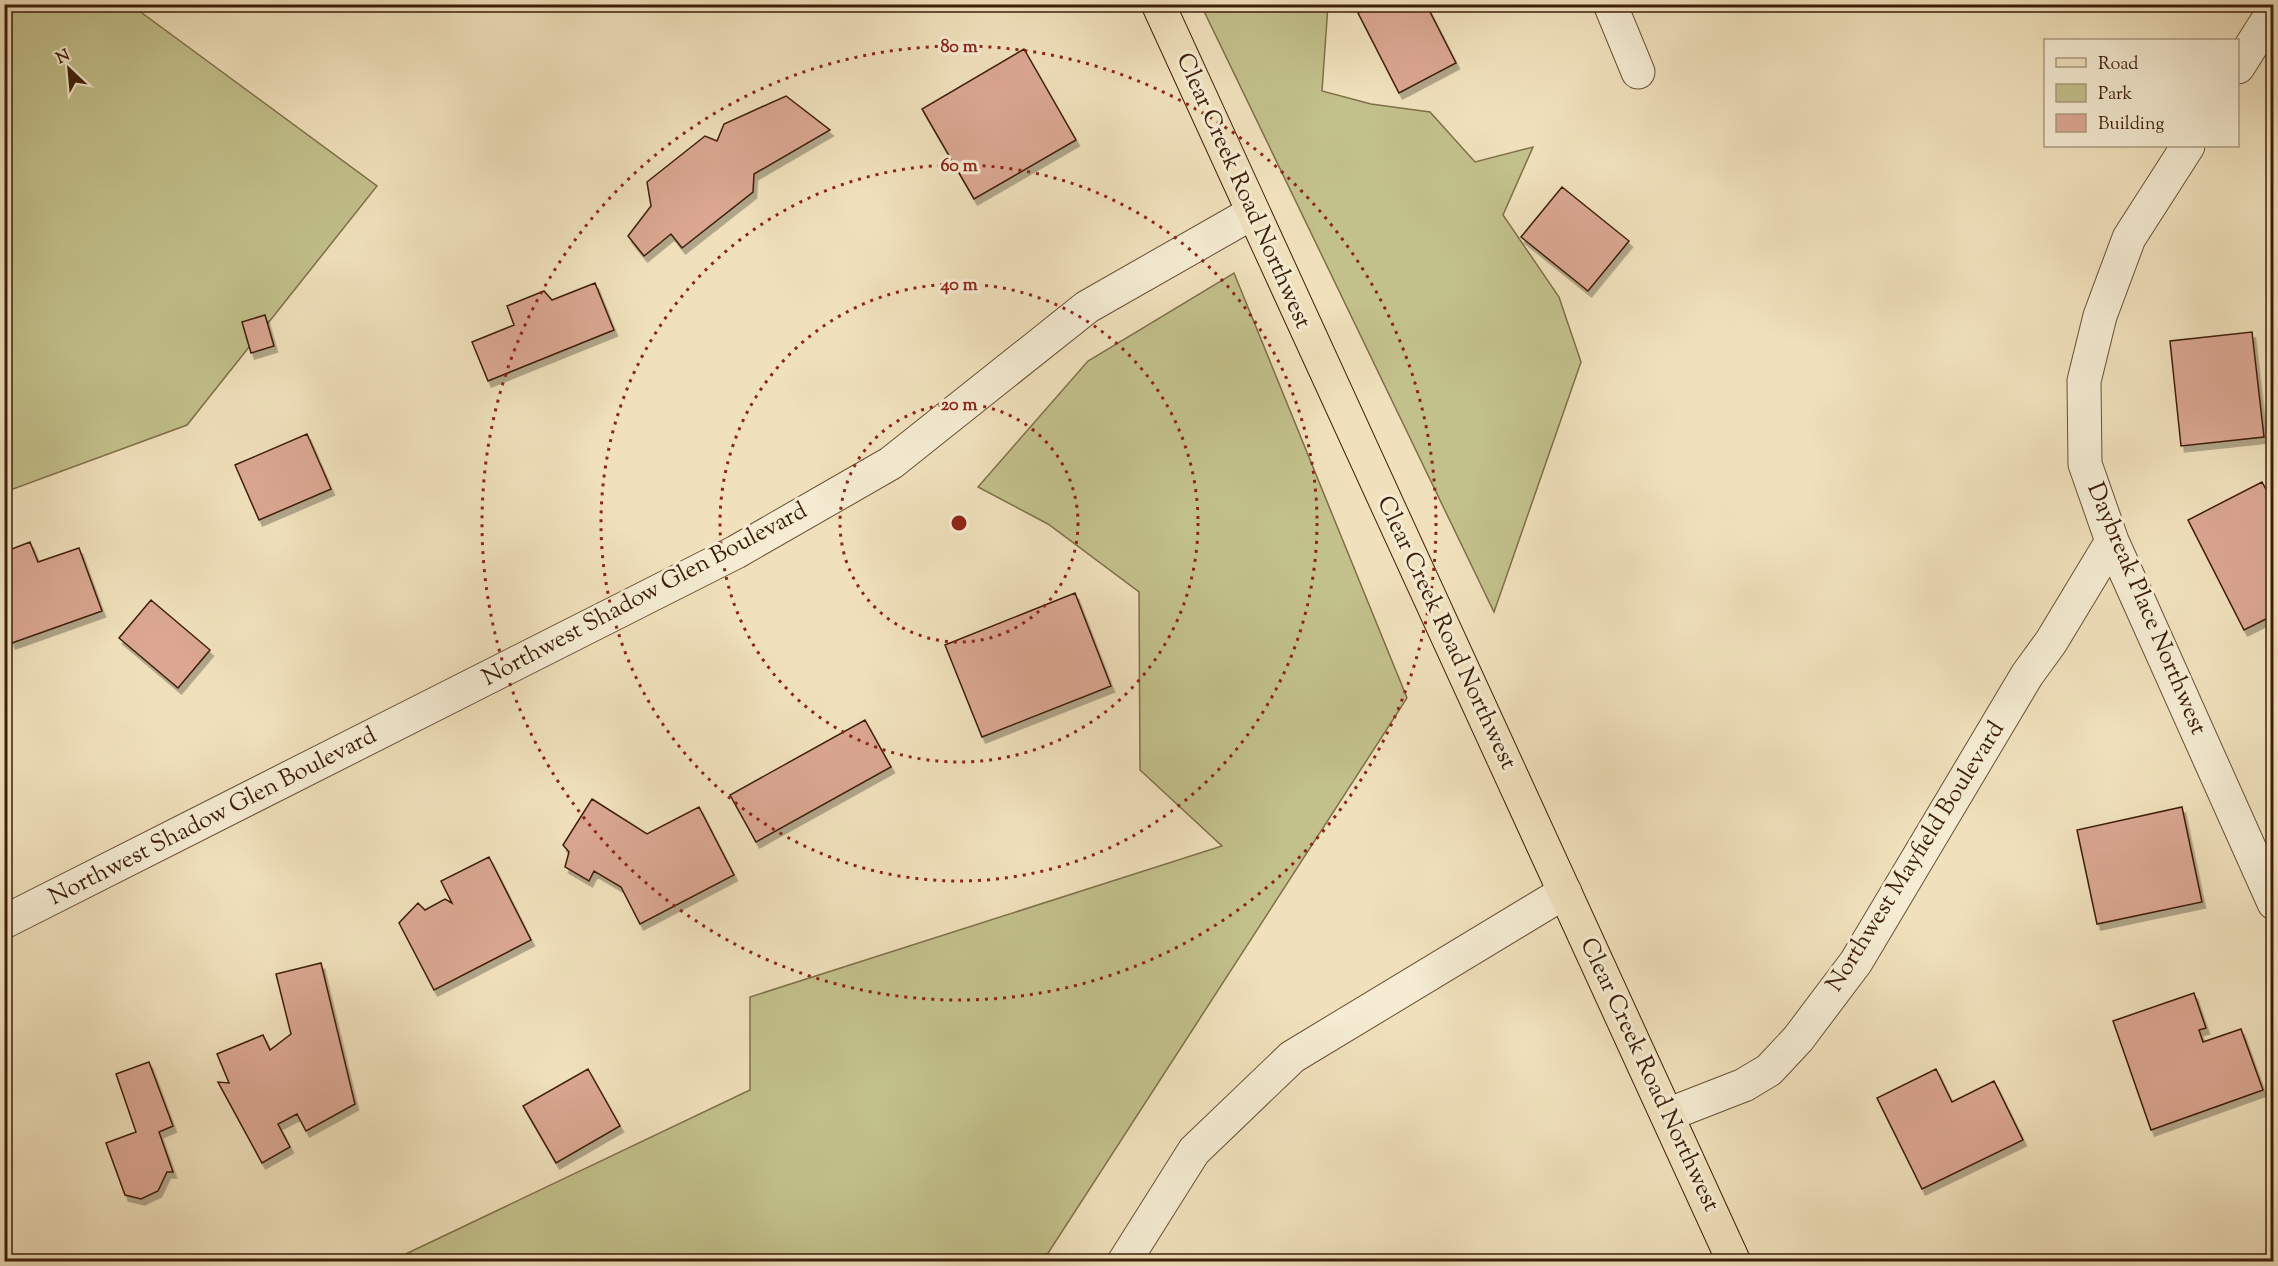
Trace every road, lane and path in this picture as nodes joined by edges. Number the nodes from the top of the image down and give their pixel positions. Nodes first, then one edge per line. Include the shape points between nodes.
1 (1158, 4) edge
2 (1610, 4) edge
3 (2274, 10) edge
4 (2239, 65) edge
5 (1638, 72) dead end
6 (2187, 147) edge
7 (1252, 213) junction
8 (2112, 541) junction
9 (1565, 892) junction
10 (2274, 903) edge
11 (4, 922) edge
12 (1667, 1115) junction
13 (1124, 1262) edge
14 (1734, 1262) edge

1 - 7 main road, Clear Creek Road Northwest
2 - 5 street
3 - 4 street
6 - 8 street, Daybreak Place Northwest via 2129,238 2100,316 2084,381 2085,465
7 - 9 main road, Clear Creek Road Northwest
7 - 11 street, Northwest Shadow Glen Boulevard via 1087,307 891,463 736,552
8 - 10 street, Daybreak Place Northwest
8 - 12 street, Northwest Mayfield Boulevard via 2027,675 1856,962 1798,1039 1769,1070 1744,1085
9 - 12 main road, Clear Creek Road Northwest
9 - 13 street via 1292,1056 1194,1151
12 - 14 main road, Clear Creek Road Northwest

